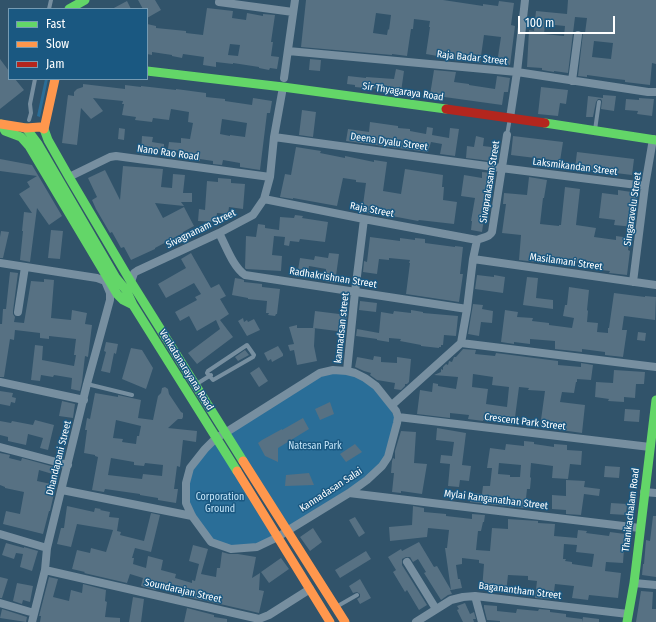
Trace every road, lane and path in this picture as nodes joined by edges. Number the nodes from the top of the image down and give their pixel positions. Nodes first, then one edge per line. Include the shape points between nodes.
1 (85, 0) edge
2 (295, 0) edge
3 (524, 0) edge
4 (219, 2) dead end
5 (71, 8) edge
6 (293, 12) junction
7 (578, 35) dead end
8 (288, 50) junction
9 (148, 71) edge
10 (517, 72) junction
11 (35, 80) edge
12 (56, 80) edge
13 (572, 81) junction
14 (283, 82) junction
15 (655, 92) edge
16 (599, 102) dead end
17 (510, 118) junction
18 (0, 124) edge
19 (27, 124) junction
20 (44, 129) junction
21 (595, 131) junction
22 (507, 135) joint
23 (274, 137) junction
24 (654, 140) edge
25 (502, 168) junction
26 (69, 177) junction
27 (270, 177) junction
28 (645, 186) junction
29 (264, 199) junction
30 (364, 219) junction
31 (219, 233) junction
32 (478, 240) junction
33 (92, 253) junction
34 (473, 260) junction
35 (0, 263) edge
36 (25, 267) junction
37 (97, 278) junction
38 (633, 282) junction
39 (656, 285) edge
40 (118, 291) junction
41 (355, 292) junction
42 (467, 309) junction
43 (18, 312) dead end
44 (461, 343) junction
45 (656, 368) edge
46 (347, 371) junction
47 (209, 377) junction
48 (0, 382) edge
49 (87, 384) junction
50 (195, 385) junction
51 (132, 395) dead end
52 (84, 400) junction
53 (656, 400) edge
54 (392, 405) junction
55 (398, 417) junction
56 (225, 433) junction
57 (216, 438) junction
58 (0, 447) edge
59 (650, 447) junction
60 (68, 465) junction
61 (62, 490) junction
62 (349, 492) junction
63 (644, 492) junction
64 (656, 493) edge
65 (192, 516) junction
66 (640, 528) junction
67 (287, 531) junction
68 (0, 534) edge
69 (278, 537) junction
70 (48, 548) junction
71 (407, 562) dead end
72 (45, 570) junction
73 (634, 583) junction
74 (656, 585) edge
75 (310, 589) junction
76 (357, 595) dead end
77 (475, 596) junction
78 (0, 603) edge
79 (335, 607) junction
80 (436, 609) junction
81 (34, 613) junction
82 (628, 618) edge
83 (32, 622) edge
84 (330, 622) edge
85 (344, 622) edge
86 (416, 622) edge
87 (482, 622) edge

1 - 5 main road
2 - 6 street, Sivagnanam Street
3 - 10 street
4 - 6 street
6 - 8 street, Sivagnanam Street
7 - 13 street
8 - 10 street, Raja Badar Street
8 - 14 street, Sivagnanam Street
9 - 14 main road, Sir Thyagaraya Road
10 - 13 street, Raja Badar Street
10 - 17 street
11 - 19 lane via 30,104 31,113
12 - 20 main road
13 - 15 street, Raja Badar Street
14 - 17 main road, Sir Thyagaraya Road
14 - 23 street, Sivagnanam Street
16 - 21 lane
17 - 21 main road, Sir Thyagaraya Road
17 - 22 lane, Sivaprakasam Street
18 - 19 main road
18 - 33 main road via 5,131 21,138 29,146
19 - 20 main road
19 - 40 main road, Venkatanarayana Road via 116,278
20 - 26 main road, Venkatanarayana Road
21 - 24 main road, Sir Thyagaraya Road
22 - 25 street, Sivaprakasam Street
23 - 25 street, Deena Dyalu Street
23 - 27 street, Sivagnanam Street
24 - 28 street, Singaravelu Street
25 - 28 street, Laksmikandan Street
25 - 32 street, Sivaprakasam Street via 492,232
26 - 27 street, Nano Rao Road via 116,156
26 - 40 main road, Venkatanarayana Road
27 - 29 street, Sivagnanam Street
28 - 38 street, Singaravelu Street
29 - 30 street, Raja Street
29 - 31 street, Sivagnanam Street via 253,215
30 - 32 street, Raja Street
30 - 41 street, kannadsan street
31 - 40 street, Sivagnanam Street via 137,271
31 - 41 street, Radhakrishnan Street via 236,267 245,275
32 - 34 street
33 - 37 main road
33 - 40 main road
34 - 38 street, Masilamani Street
34 - 42 street
35 - 36 street
36 - 37 street
36 - 43 street
37 - 40 street
38 - 39 street, Masilamani Street
40 - 49 street, Dhandapani Street
40 - 50 main road, Venkatanarayana Road
40 - 57 main road, Venkatanarayana Road via 130,297
41 - 42 street, Radhakrishnan Street
41 - 46 street, kannadsan street
42 - 44 street
44 - 45 street
44 - 54 street
46 - 54 street via 365,378 376,386
46 - 56 street, kannadsan street via 333,370 320,373
47 - 47 lane via 213,380 254,355 247,345 208,371
47 - 50 lane
48 - 52 street
49 - 51 lane
49 - 52 street, Dhandapani Street
50 - 56 main road, Venkatanarayana Road
52 - 60 street, Dhandapani Street
53 - 59 main road, Thanikachalam Road
54 - 55 street
55 - 59 street, Crescent Park Street
55 - 62 street, Kannadasan Salai via 388,457 367,480
56 - 57 street, kannadsan street
56 - 67 main road, Venkatanarayana Road
57 - 65 street, kannadsan street via 190,468 186,483 186,503
57 - 69 main road, Venkatanarayana Road
58 - 60 street
59 - 63 main road, Thanikachalam Road
60 - 61 street, Dhandapani Street
61 - 65 street
61 - 70 street, Dhandapani Street
62 - 66 street, Mylai Ranganathan Street
62 - 67 street, Kannadasan Salai
63 - 64 street
63 - 66 main road, Thanikachalam Road
65 - 69 street, Kannadasan Salai via 211,542 231,549 258,547
66 - 73 main road, Thanikachalam Road
67 - 69 street, Kannadasan Salai
67 - 79 main road, Venkatanarayana Road
68 - 70 street
69 - 75 main road, Venkatanarayana Road
70 - 72 street, Dhandapani Street
71 - 80 street
72 - 75 street, Soundarajan Street via 259,619
72 - 81 street, Dhandapani Street
73 - 74 street
73 - 82 main road, Thanikachalam Road
75 - 84 main road, Venkatanarayana Road
76 - 79 lane
77 - 80 street, Baganantham Street via 451,600
77 - 82 street, Baganantham Street
77 - 87 street
78 - 81 street
79 - 85 main road, Venkatanarayana Road
80 - 86 street, Baganantham Street
81 - 83 street, Dhandapani Street

